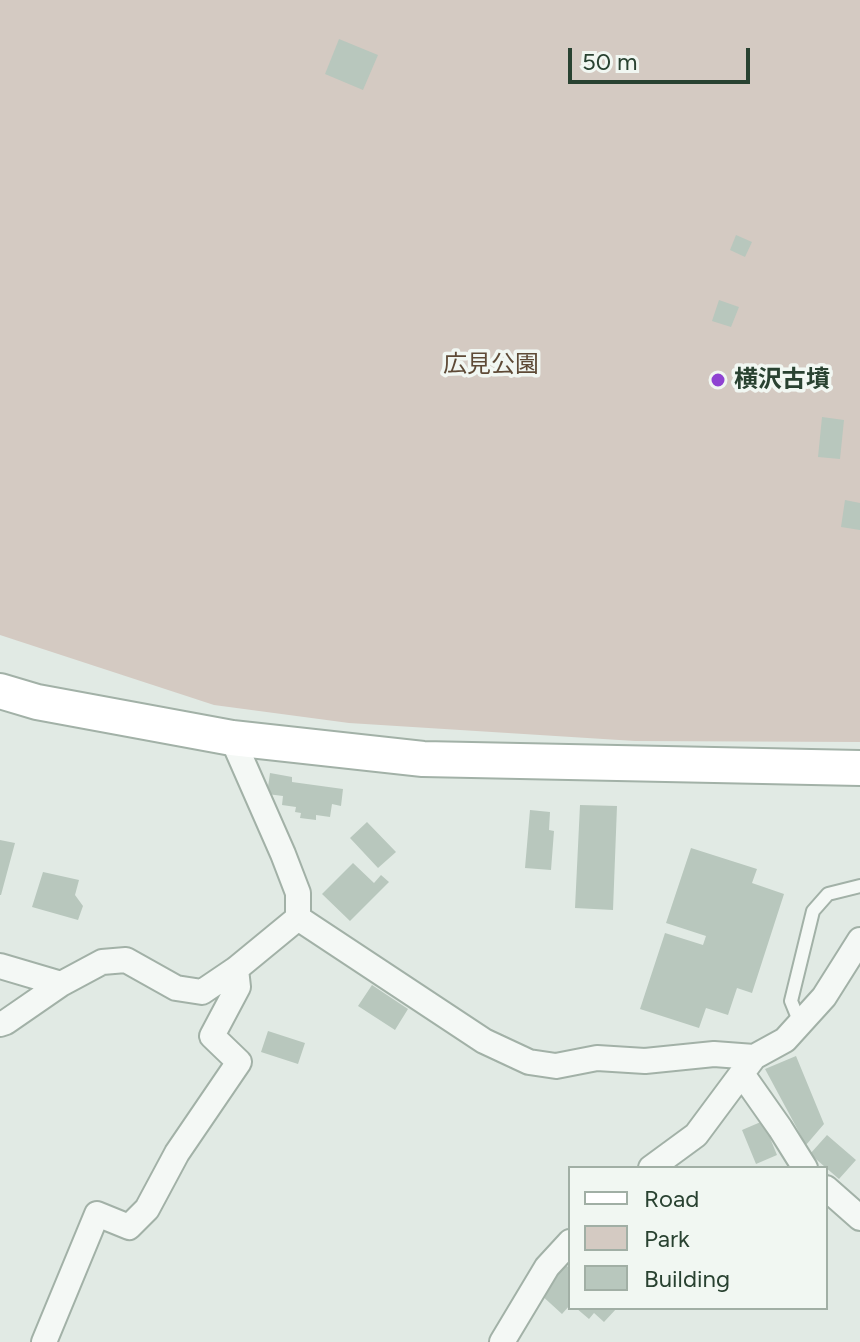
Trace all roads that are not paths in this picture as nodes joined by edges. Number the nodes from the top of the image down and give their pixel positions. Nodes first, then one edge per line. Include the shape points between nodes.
1 (0, 691) edge
2 (232, 738) junction
3 (860, 768) edge
4 (860, 886) edge
5 (298, 918) junction
6 (860, 940) edge
7 (0, 966) edge
8 (236, 969) junction
9 (61, 984) junction
10 (800, 1023) junction
11 (0, 1024) edge
12 (748, 1066) junction
13 (654, 1166) edge
14 (802, 1166) edge
15 (828, 1190) edge
16 (860, 1218) edge
17 (568, 1244) edge
18 (44, 1342) edge
19 (502, 1342) edge

1 - 2 street
2 - 3 street via 423,759
2 - 5 street via 298,893
4 - 10 lane via 828,894 813,911 791,1001
5 - 8 street
5 - 12 street via 484,1041 529,1062 556,1066 597,1058 645,1061 714,1054
6 - 10 street via 824,997
7 - 9 street
8 - 9 street via 202,992 176,988 126,960 102,962
8 - 18 street via 238,987 212,1036 239,1062 177,1153 147,1209 129,1227 97,1214
9 - 11 street
10 - 12 street
12 - 13 street via 696,1135
12 - 14 street
15 - 16 street
17 - 19 street via 547,1267

